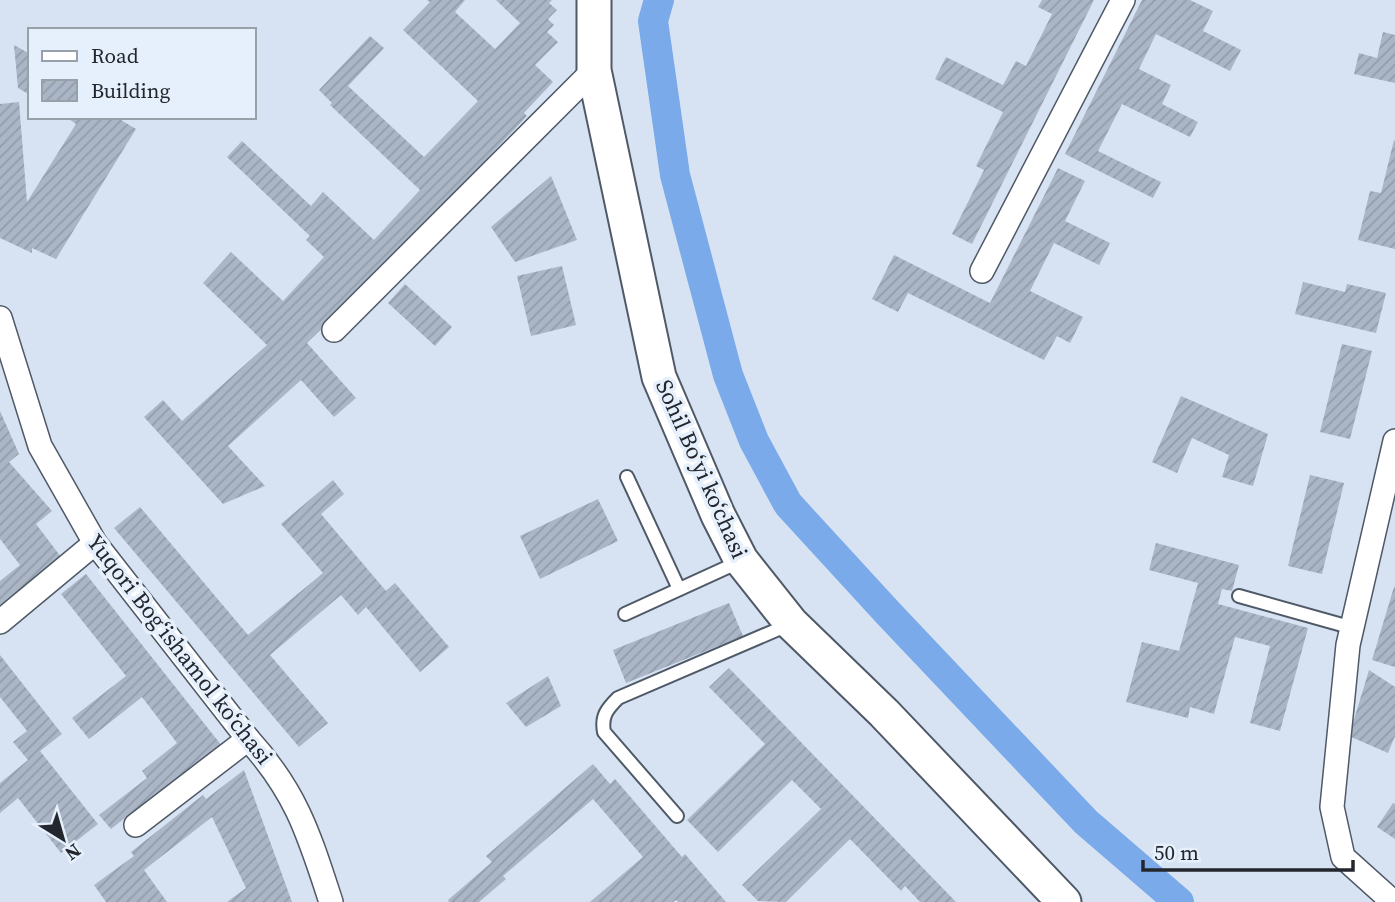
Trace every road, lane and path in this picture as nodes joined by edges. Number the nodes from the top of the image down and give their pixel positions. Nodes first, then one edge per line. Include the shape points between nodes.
1 (594, 0) edge
2 (1123, 0) edge
3 (594, 70) junction
4 (982, 271) dead end
5 (0, 318) edge
6 (334, 330) dead end
7 (1395, 441) edge
8 (627, 477) dead end
9 (1388, 505) edge
10 (95, 543) junction
11 (741, 560) junction
12 (679, 589) junction
13 (1238, 596) dead end
14 (625, 614) dead end
15 (0, 622) edge
16 (791, 623) junction
17 (1353, 628) junction
18 (248, 739) junction
19 (677, 816) dead end
20 (136, 825) dead end
21 (331, 902) edge
22 (1064, 902) edge
23 (1393, 902) edge

1 - 3 main road, Sohil Boʻyi koʻchasi
2 - 4 street
3 - 6 street
3 - 11 main road, Sohil Boʻyi koʻchasi via 659,377
5 - 10 street, Yuqori Bogʻishamol koʻchasi via 40,446
7 - 9 street
8 - 12 lane
9 - 17 street
10 - 15 street
10 - 18 street, Yuqori Bogʻishamol koʻchasi
11 - 12 lane
11 - 16 main road, Sohil Boʻyi koʻchasi
12 - 14 lane
13 - 17 lane
16 - 19 lane via 618,698 607,709 604,732
16 - 22 main road, Sohil Boʻyi koʻchasi via 884,713
17 - 23 street via 1332,807 1343,857
18 - 20 street
18 - 21 street, Yuqori Bogʻishamol koʻchasi via 293,799

